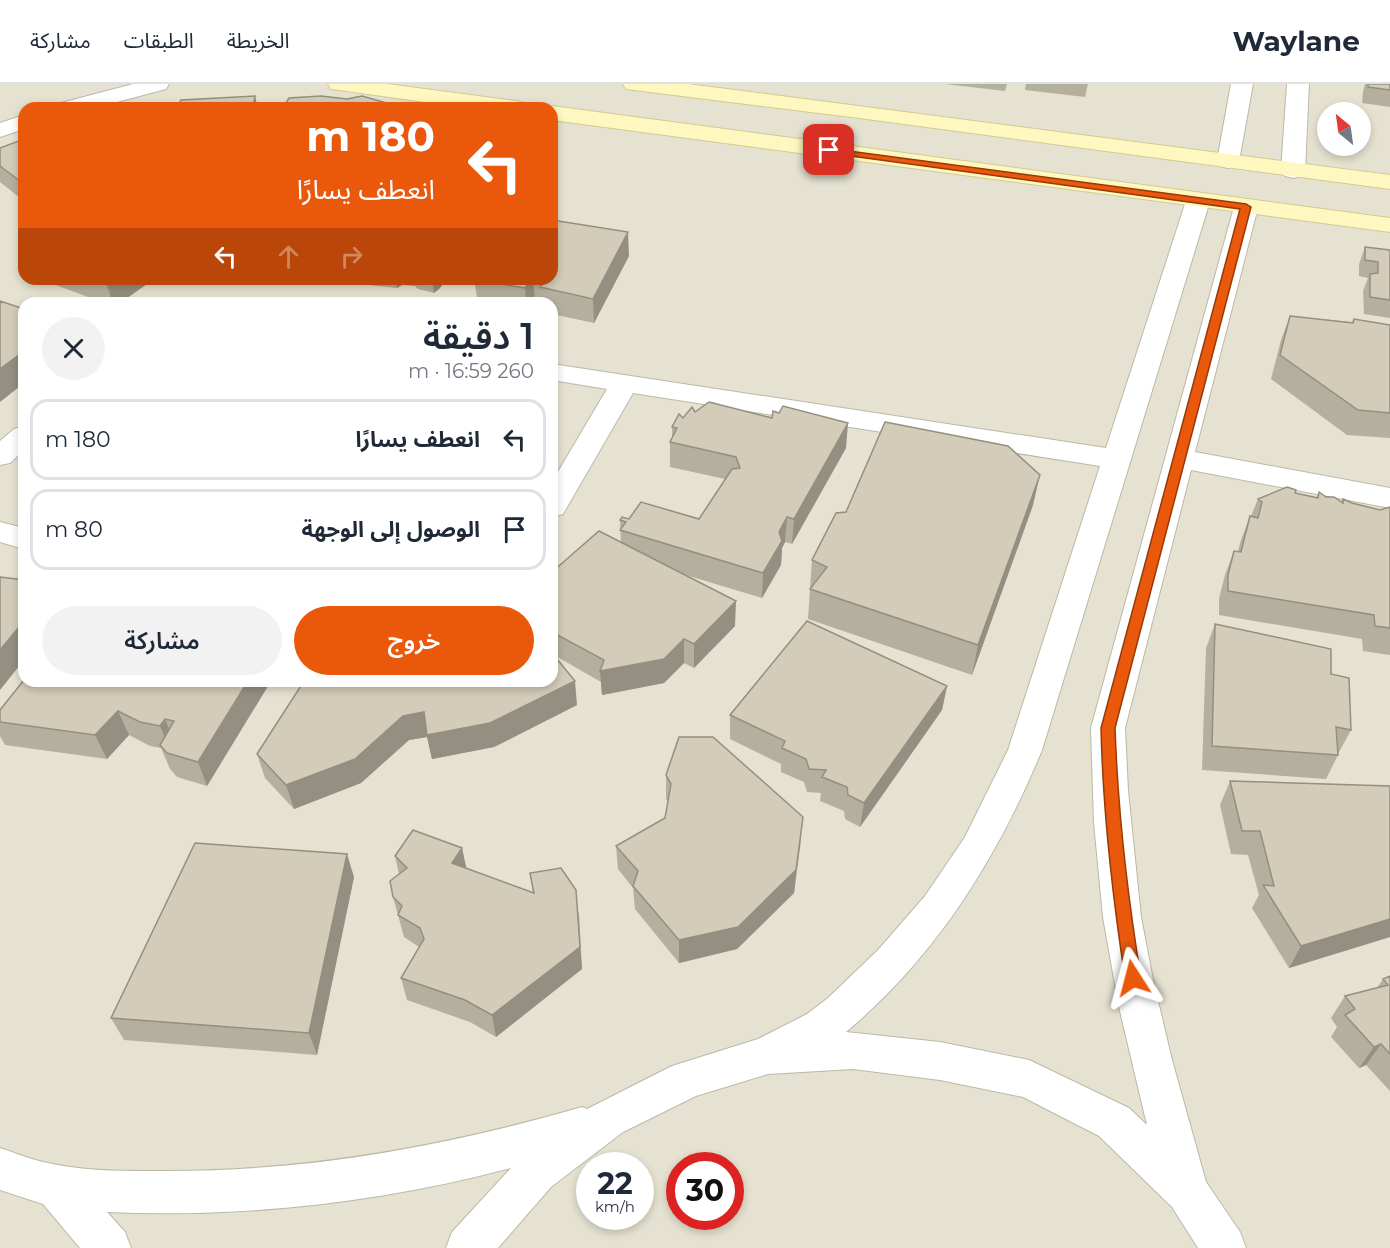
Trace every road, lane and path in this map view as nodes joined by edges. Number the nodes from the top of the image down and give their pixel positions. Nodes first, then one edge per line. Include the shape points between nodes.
1 (158, 84) edge
2 (339, 84) edge
3 (634, 84) edge
4 (1242, 84) edge
5 (1298, 84) edge
6 (91, 102) edge
7 (472, 102) edge
8 (558, 114) edge
9 (18, 124) edge
10 (0, 130) edge
11 (1228, 161) junction
12 (1293, 171) junction
13 (1390, 182) edge
14 (1198, 201) junction
15 (1246, 207) junction
16 (1390, 225) edge
17 (558, 373) edge
18 (624, 384) junction
19 (18, 440) edge
20 (0, 456) edge
21 (1117, 459) junction
22 (1180, 459) junction
23 (558, 497) edge
24 (1390, 498) edge
25 (0, 532) edge
26 (18, 537) edge
27 (768, 1055) junction
28 (608, 1118) junction
29 (0, 1169) edge
30 (55, 1186) junction
31 (1187, 1192) junction
32 (1224, 1242) edge
33 (109, 1248) edge
34 (468, 1248) edge

1 - 6 street
2 - 7 street
3 - 11 street
4 - 11 street
5 - 12 street
8 - 14 street
9 - 10 street
11 - 12 street
12 - 13 street
14 - 15 street
14 - 21 street
15 - 16 street
15 - 22 street
17 - 18 street
18 - 21 street
18 - 23 street
19 - 20 street
21 - 27 street via 1025,750 986,838 924,926 880,974 828,1022
22 - 24 street
22 - 31 street via 1108,728 1110,803 1133,978 1155,1079
25 - 26 street
27 - 28 street via 687,1080
27 - 31 street via 854,1050 940,1061 1029,1079 1114,1122
28 - 30 street via 452,1163 336,1183 217,1192
28 - 34 street via 536,1172
29 - 30 street
30 - 33 street
31 - 32 street

